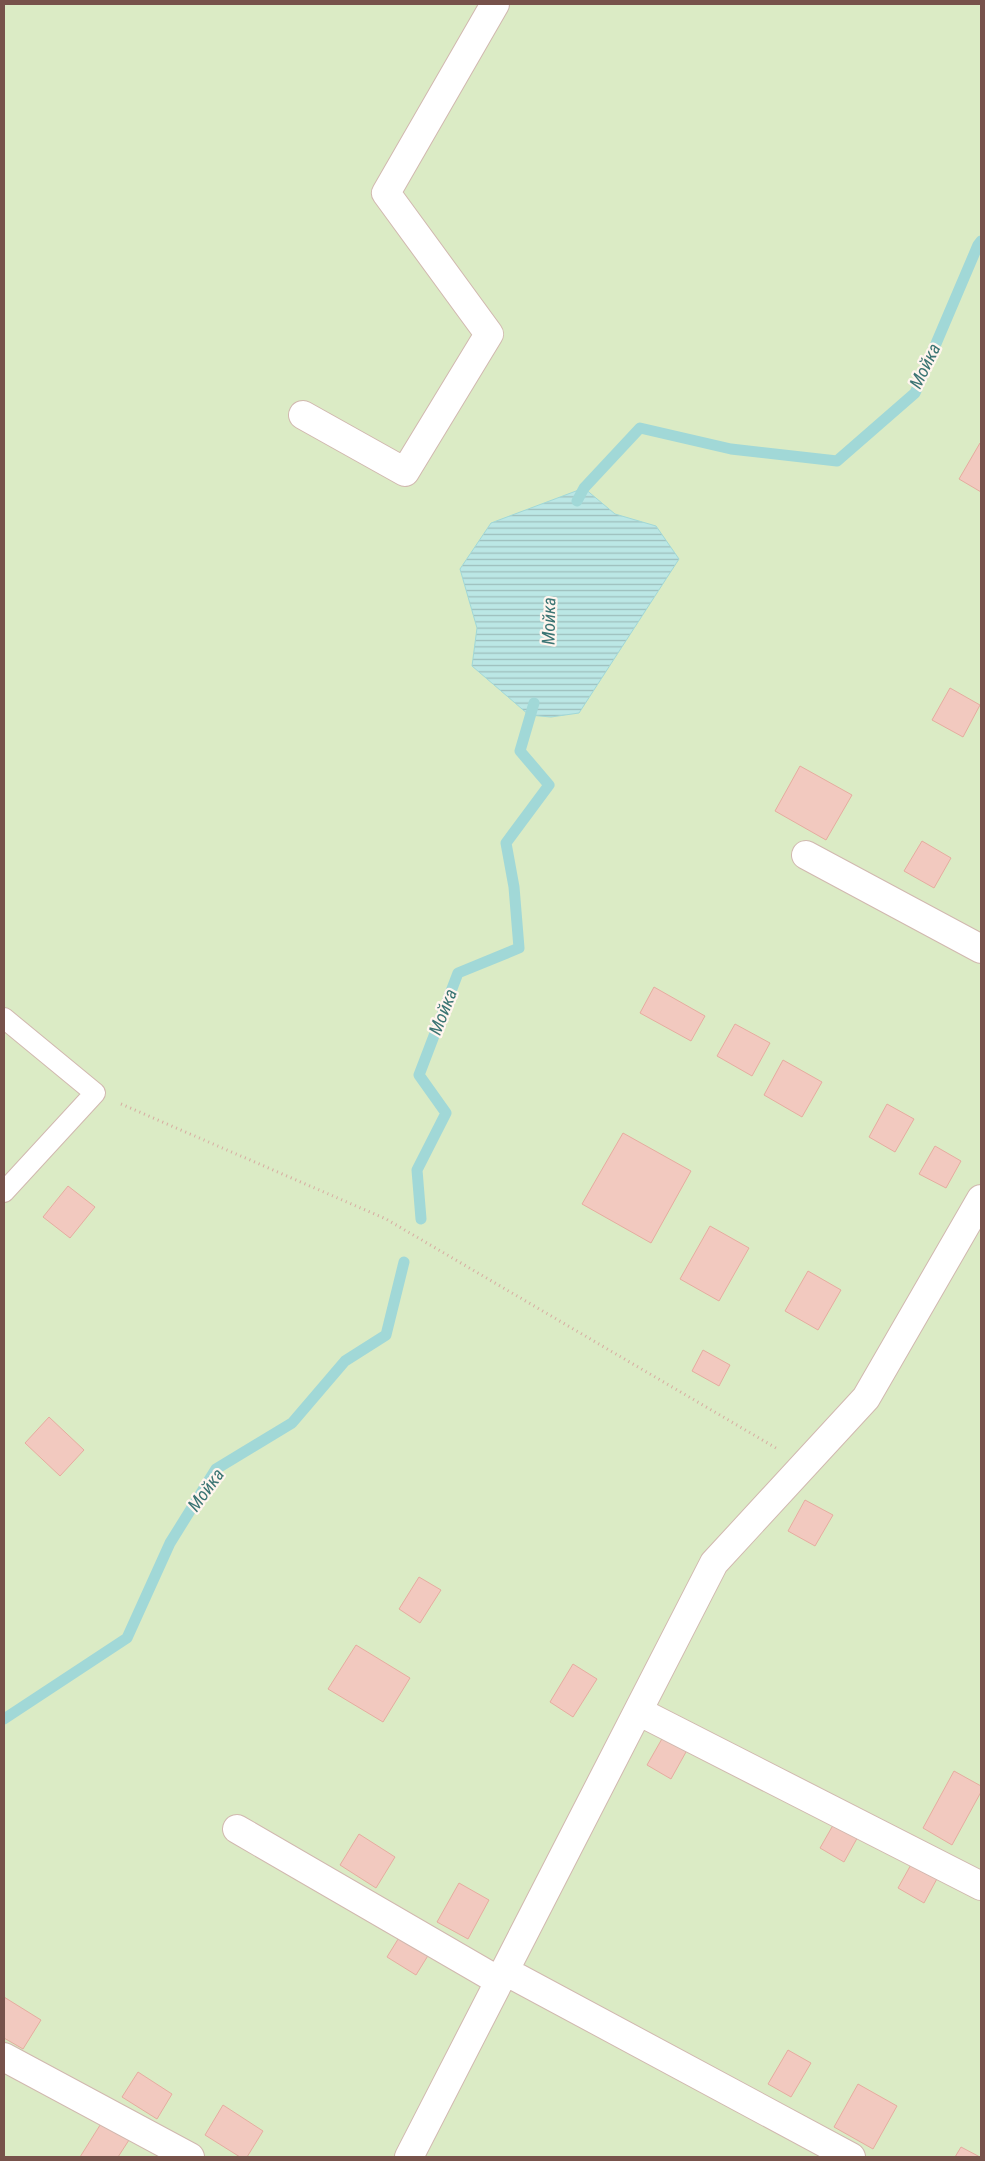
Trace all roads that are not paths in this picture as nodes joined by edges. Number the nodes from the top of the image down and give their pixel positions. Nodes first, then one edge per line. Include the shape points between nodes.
1 (495, 4) edge
2 (303, 415) dead end
3 (806, 855) dead end
4 (981, 949) edge
5 (4, 1018) edge
6 (4, 1192) edge
7 (981, 1199) edge
8 (638, 1711) junction
9 (237, 1829) dead end
10 (981, 1886) edge
11 (502, 1976) junction
12 (4, 2057) edge
13 (190, 2157) edge
14 (409, 2157) edge
15 (851, 2157) edge

1 - 2 street via 386,193 488,334 405,472
3 - 4 street
5 - 6 lane via 95,1093
7 - 8 street via 866,1398 714,1563
8 - 10 street
8 - 11 street
9 - 11 street
11 - 14 street
11 - 15 street
12 - 13 street

